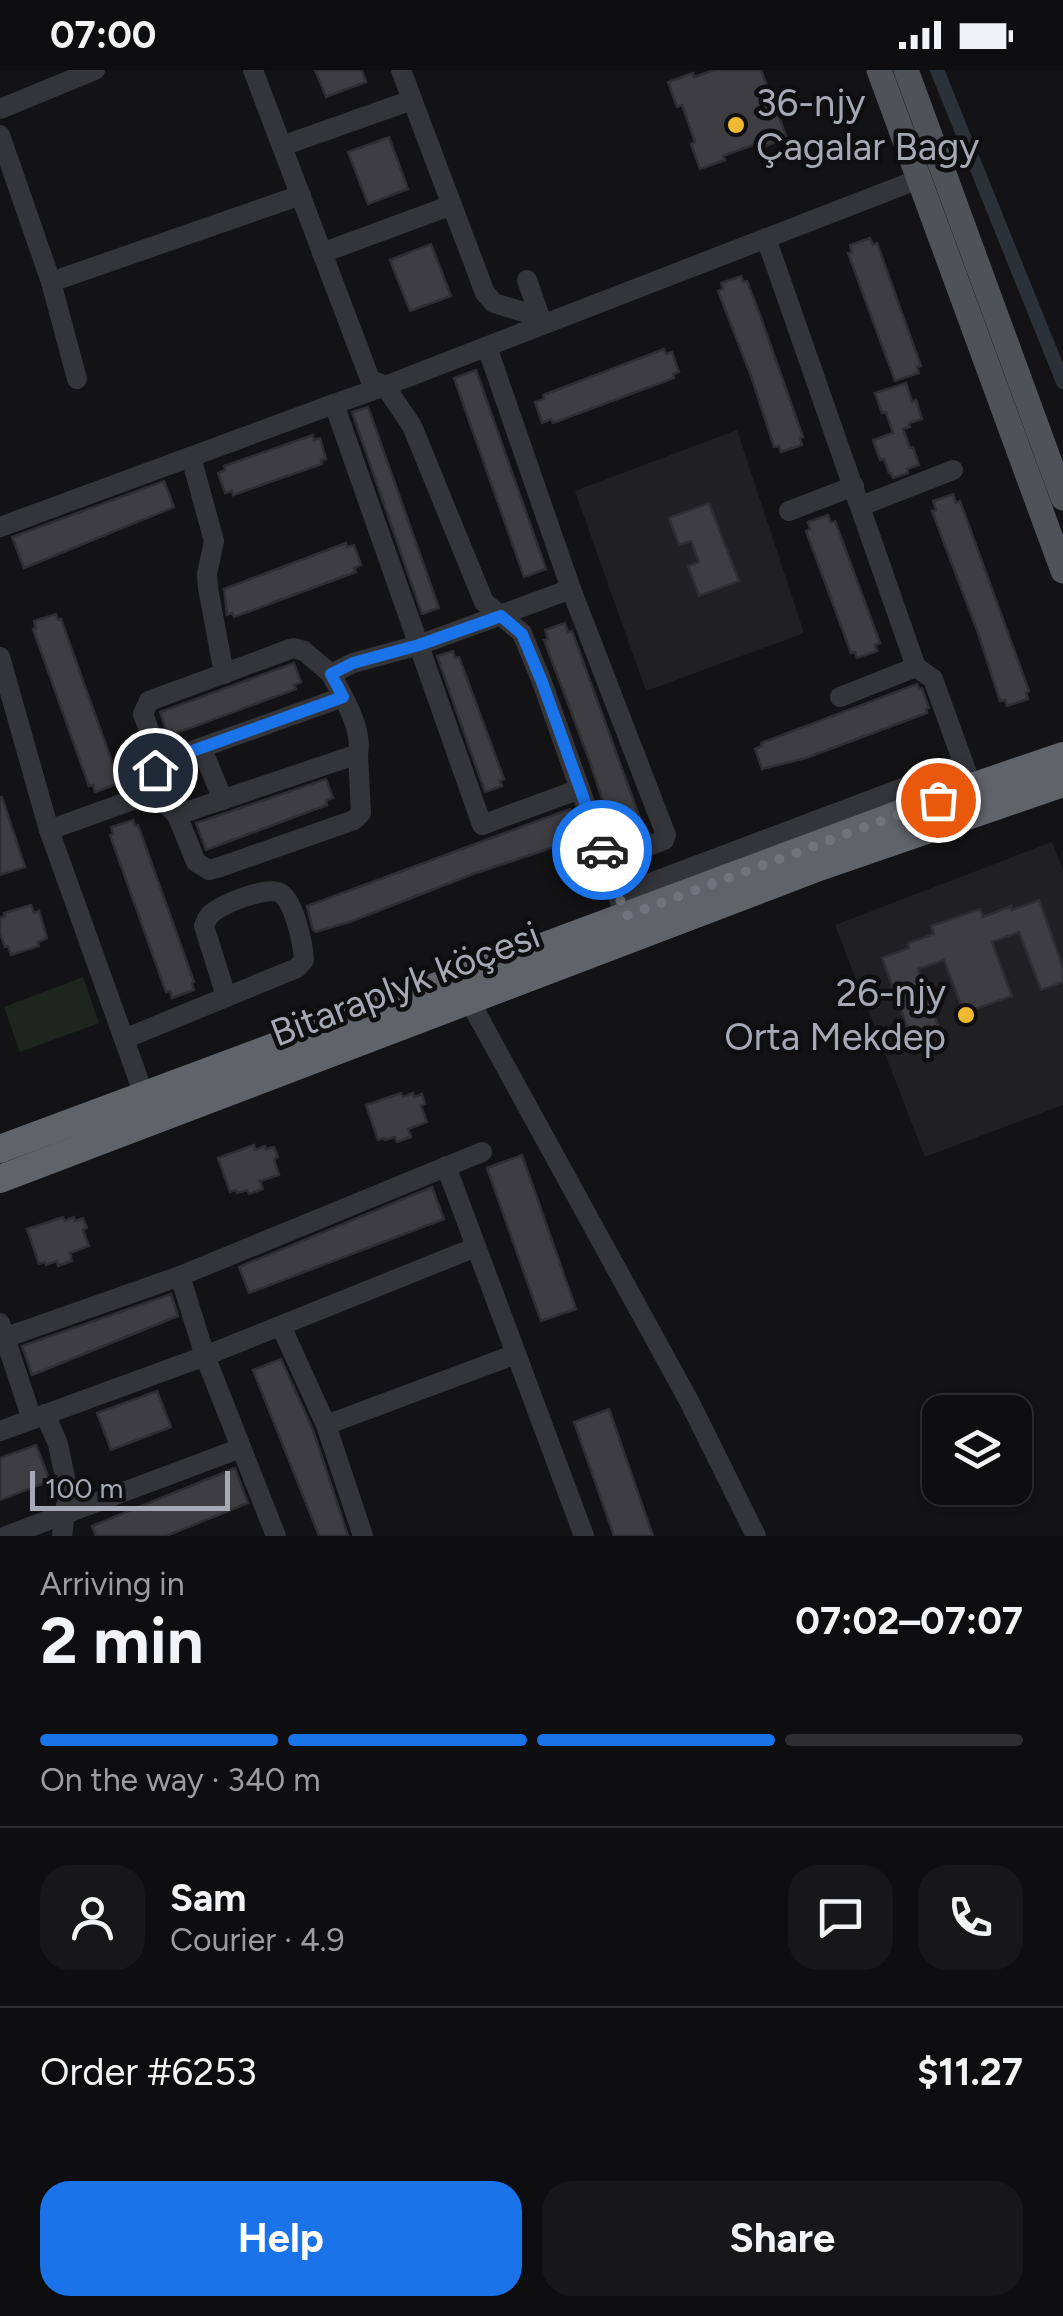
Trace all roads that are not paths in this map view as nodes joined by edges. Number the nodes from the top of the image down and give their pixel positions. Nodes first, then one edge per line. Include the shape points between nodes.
1 (95, 70) edge
2 (253, 70) edge
3 (401, 70) edge
4 (879, 70) edge
5 (906, 70) edge
6 (412, 100) junction
7 (0, 109) edge
8 (0, 134) edge
9 (282, 146) junction
10 (919, 178) junction
11 (300, 195) junction
12 (452, 205) junction
13 (766, 238) junction
14 (322, 252) junction
15 (528, 280) dead end
16 (51, 282) junction
17 (541, 321) junction
18 (487, 346) junction
19 (77, 379) dead end
20 (385, 386) junction
21 (334, 404) junction
22 (191, 457) junction
23 (953, 470) dead end
24 (858, 496) junction
25 (1063, 498) edge
26 (789, 512) dead end
27 (0, 527) edge
28 (1063, 571) edge
29 (572, 589) junction
30 (501, 616) junction
31 (419, 645) junction
32 (0, 657) edge
33 (916, 667) junction
34 (224, 674) junction
35 (331, 674) junction
36 (343, 697) junction
37 (840, 697) dead end
38 (1063, 731) edge
39 (202, 749) junction
40 (358, 754) junction
41 (162, 762) junction
42 (1058, 775) edge
43 (968, 776) junction
44 (580, 789) junction
45 (155, 792) junction
46 (223, 800) junction
47 (177, 815) junction
48 (49, 830) junction
49 (606, 861) junction
50 (622, 906) junction
51 (226, 996) junction
52 (470, 1000) junction
53 (124, 1040) junction
54 (144, 1095) junction
55 (0, 1149) edge
56 (482, 1152) dead end
57 (446, 1166) junction
58 (0, 1178) edge
59 (476, 1247) junction
60 (180, 1276) junction
61 (281, 1326) junction
62 (2, 1330) edge
63 (516, 1354) junction
64 (205, 1356) junction
65 (39, 1417) junction
66 (326, 1425) junction
67 (0, 1431) edge
68 (241, 1448) junction
69 (64, 1525) edge
70 (6, 1536) edge
71 (276, 1536) edge
72 (363, 1536) edge
73 (584, 1536) edge
74 (756, 1536) edge

1 - 7 street
2 - 9 street
3 - 6 street
4 - 10 main road
5 - 25 main road
6 - 9 street
6 - 12 street
8 - 16 street
9 - 11 street
10 - 13 street
10 - 28 main road
11 - 14 street
11 - 16 street
12 - 14 street
12 - 17 street via 489,299
13 - 17 street
13 - 24 street
14 - 20 street via 370,380
15 - 17 street
16 - 19 street
17 - 18 street
18 - 20 street
18 - 29 street
20 - 21 street
20 - 30 street via 412,426 484,602
21 - 22 street
21 - 31 street
22 - 27 street
22 - 34 street via 214,542 208,588
23 - 24 street
24 - 26 street
24 - 33 street
29 - 30 street
29 - 49 street via 666,835
30 - 31 street
30 - 44 street via 522,634
31 - 35 street
31 - 44 street via 482,825
32 - 48 street
33 - 37 street
33 - 43 street via 933,679
34 - 35 street via 293,648
34 - 41 street via 150,702 144,714
35 - 36 street
36 - 39 street
36 - 40 street via 360,741
38 - 42 highway
39 - 41 street
39 - 46 street
40 - 46 street
40 - 47 street via 362,804 354,820 220,867 196,862
41 - 45 street
42 - 43 highway, Bitaraplyk köçesi
42 - 52 highway, Bitaraplyk köçesi
43 - 50 highway, Bitaraplyk köçesi
44 - 49 street
45 - 47 street
45 - 48 street
46 - 47 street
48 - 53 street
49 - 50 street
50 - 54 highway, Bitaraplyk köçesi
51 - 51 street via 204,926 208,914 268,890 283,894 304,960
51 - 53 street
52 - 58 highway, Bitaraplyk köçesi
52 - 74 street
53 - 54 street
54 - 55 highway, Bitaraplyk köçesi
56 - 57 street
57 - 59 street
57 - 60 street
59 - 61 street
59 - 63 street
60 - 62 street
60 - 64 street
61 - 64 street
61 - 66 street
62 - 65 street
63 - 66 street
63 - 73 street
64 - 65 street
64 - 68 street
65 - 67 street
65 - 69 street via 58,1444 68,1501
66 - 72 street
68 - 69 street
68 - 71 street
69 - 70 street

